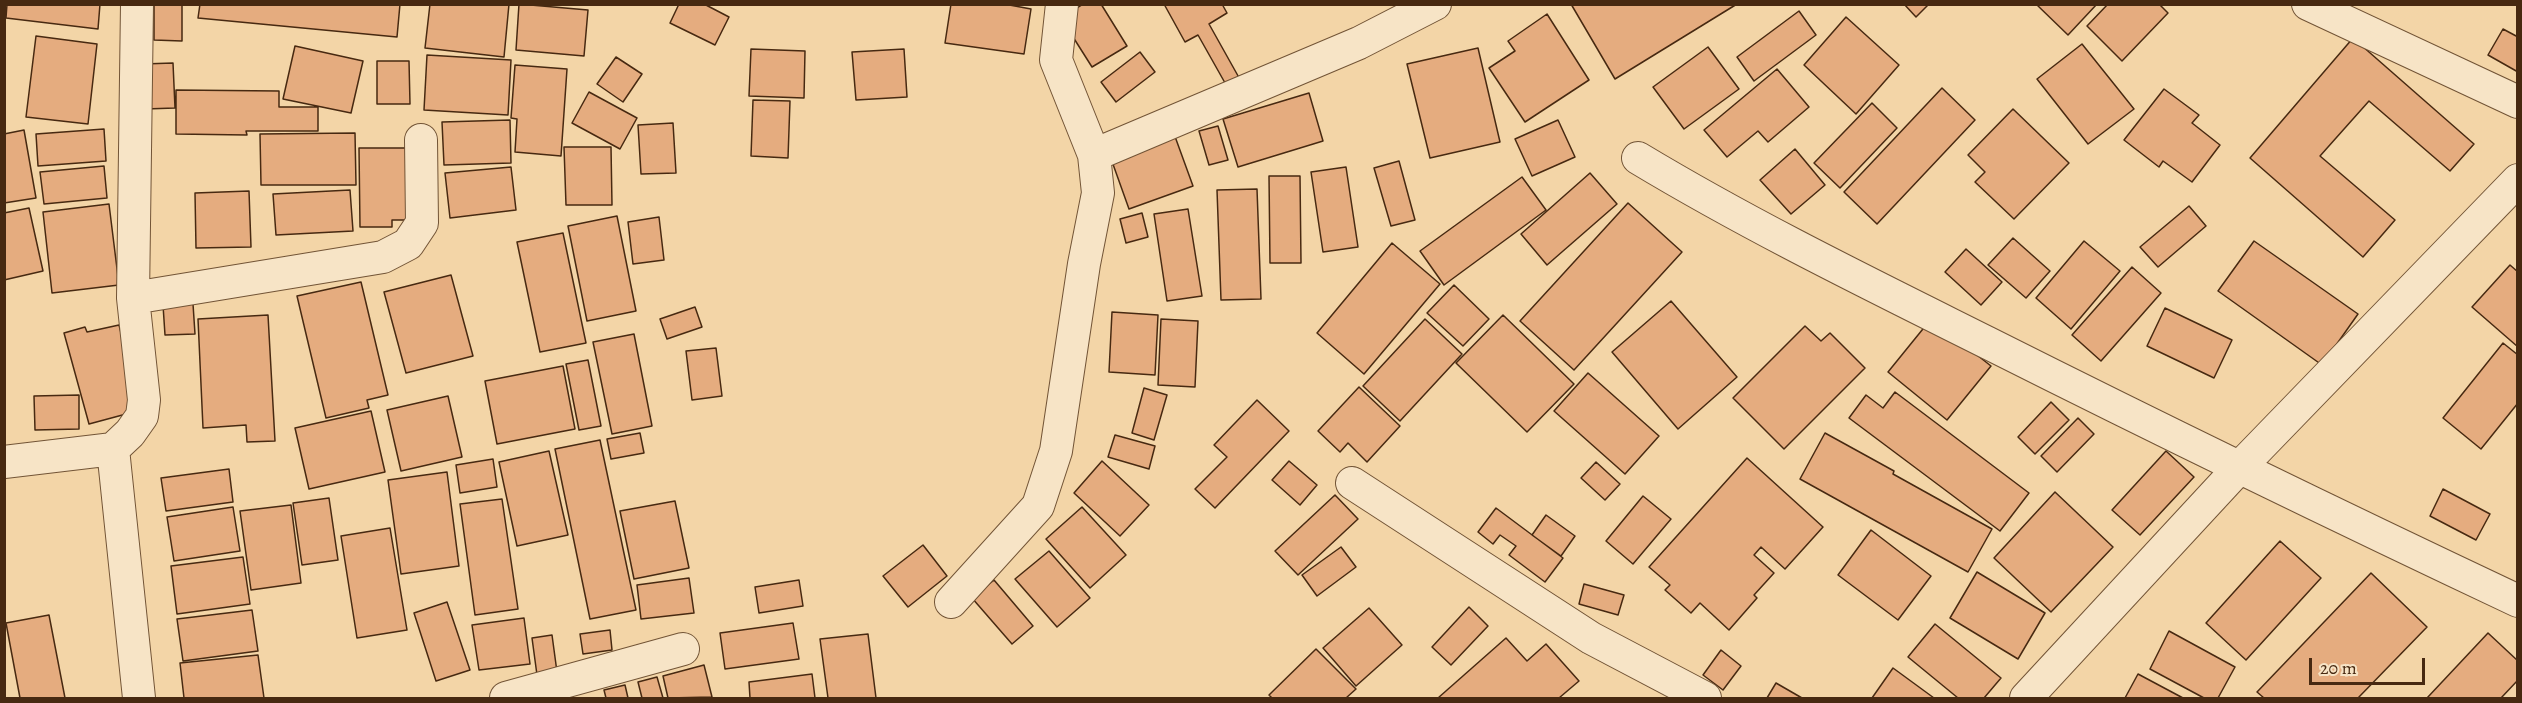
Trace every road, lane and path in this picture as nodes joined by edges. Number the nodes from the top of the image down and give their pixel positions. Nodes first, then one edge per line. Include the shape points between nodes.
1 (137, 4) edge
2 (1062, 4) edge
3 (1435, 4) edge
4 (2308, 4) edge
5 (2517, 102) edge
6 (421, 140) dead end
7 (1094, 155) junction
8 (1638, 158) dead end
9 (2517, 180) edge
10 (133, 298) junction
11 (113, 448) junction
12 (4, 462) edge
13 (2238, 469) junction
14 (1352, 483) dead end
15 (2517, 601) edge
16 (951, 602) dead end
17 (683, 649) dead end
18 (139, 699) edge
19 (506, 699) edge
20 (1705, 699) edge
21 (2026, 699) edge

1 - 10 street
2 - 7 street via 1056,60
3 - 7 street via 1349,47
4 - 5 street
6 - 10 street via 422,223 408,244 383,256
7 - 16 street via 1098,193 1052,462 1038,506
8 - 13 street via 1823,260
9 - 13 street
10 - 11 street via 144,400 142,416
11 - 12 street
11 - 18 street
13 - 15 street
13 - 21 street
14 - 20 street via 1591,638
17 - 19 street

